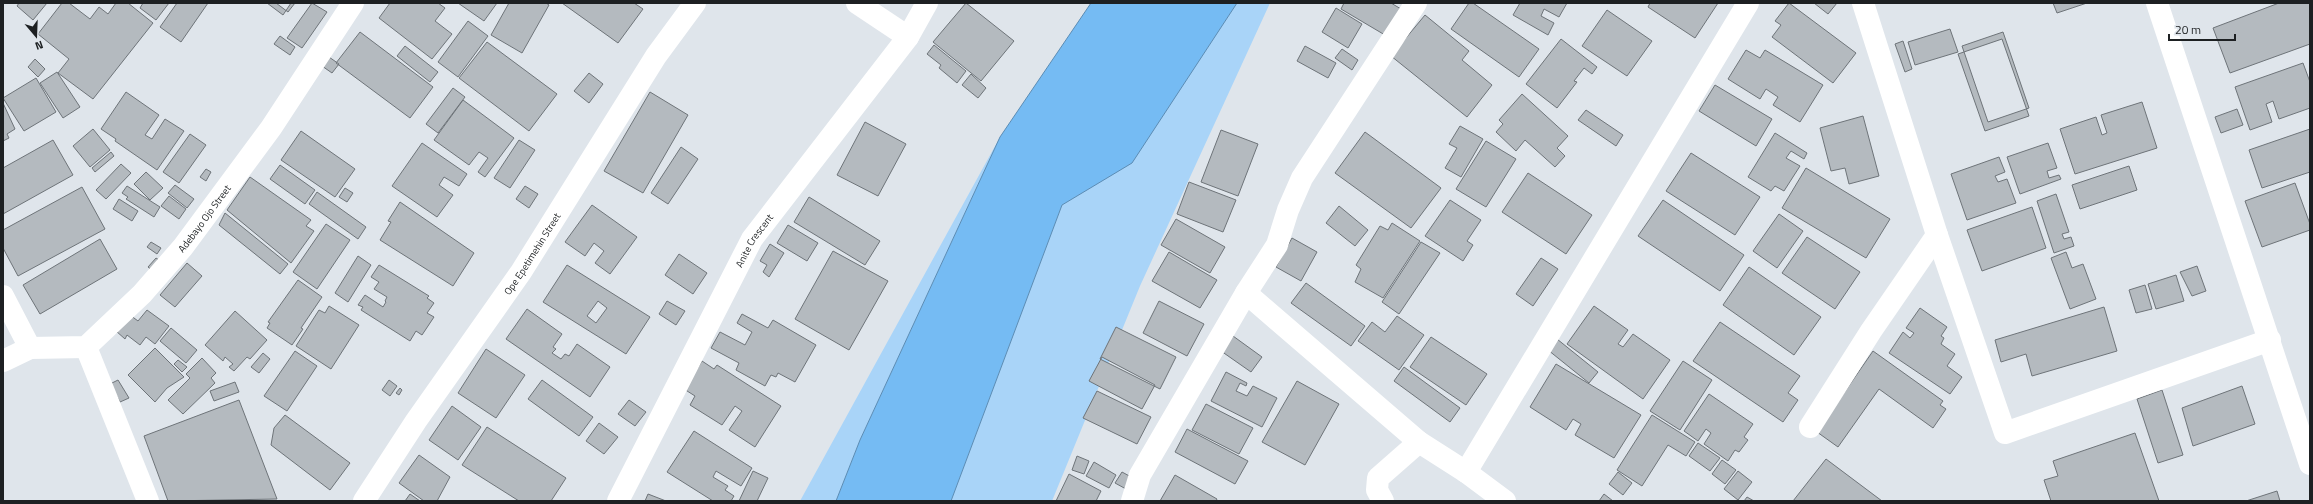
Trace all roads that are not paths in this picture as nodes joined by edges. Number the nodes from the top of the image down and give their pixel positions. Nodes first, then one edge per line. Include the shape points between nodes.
1 (353, 3) edge
2 (695, 3) edge
3 (857, 3) edge
4 (927, 3) edge
5 (1416, 3) edge
6 (1748, 3) edge
7 (1863, 3) edge
8 (2157, 3) edge
9 (908, 37) junction
10 (1937, 235) junction
11 (1246, 293) junction
12 (3, 296) edge
13 (2270, 340) junction
14 (30, 348) junction
15 (86, 348) junction
16 (3, 361) edge
17 (1810, 426) dead end
18 (1419, 442) junction
19 (2310, 464) edge
20 (1466, 472) junction
21 (148, 501) edge
22 (364, 501) edge
23 (618, 501) edge
24 (1132, 501) edge
25 (1383, 501) edge
26 (1505, 501) edge

1 - 15 street, Adebayo Ojo Street via 271,128 183,247 142,294
2 - 22 street, Ope Epetimehin Street via 656,56 521,272 416,421
3 - 9 street
4 - 9 street, Anite Crescent
5 - 11 street via 1302,178 1277,245
6 - 20 street
7 - 10 street
8 - 13 street
9 - 23 street, Anite Crescent via 752,239
10 - 13 street via 2005,433
10 - 17 street
11 - 18 street
11 - 24 street via 1140,476
12 - 14 street
13 - 19 street
14 - 15 street
14 - 16 street
15 - 21 street
18 - 20 street
18 - 25 street via 1378,478 1377,490
20 - 26 street

